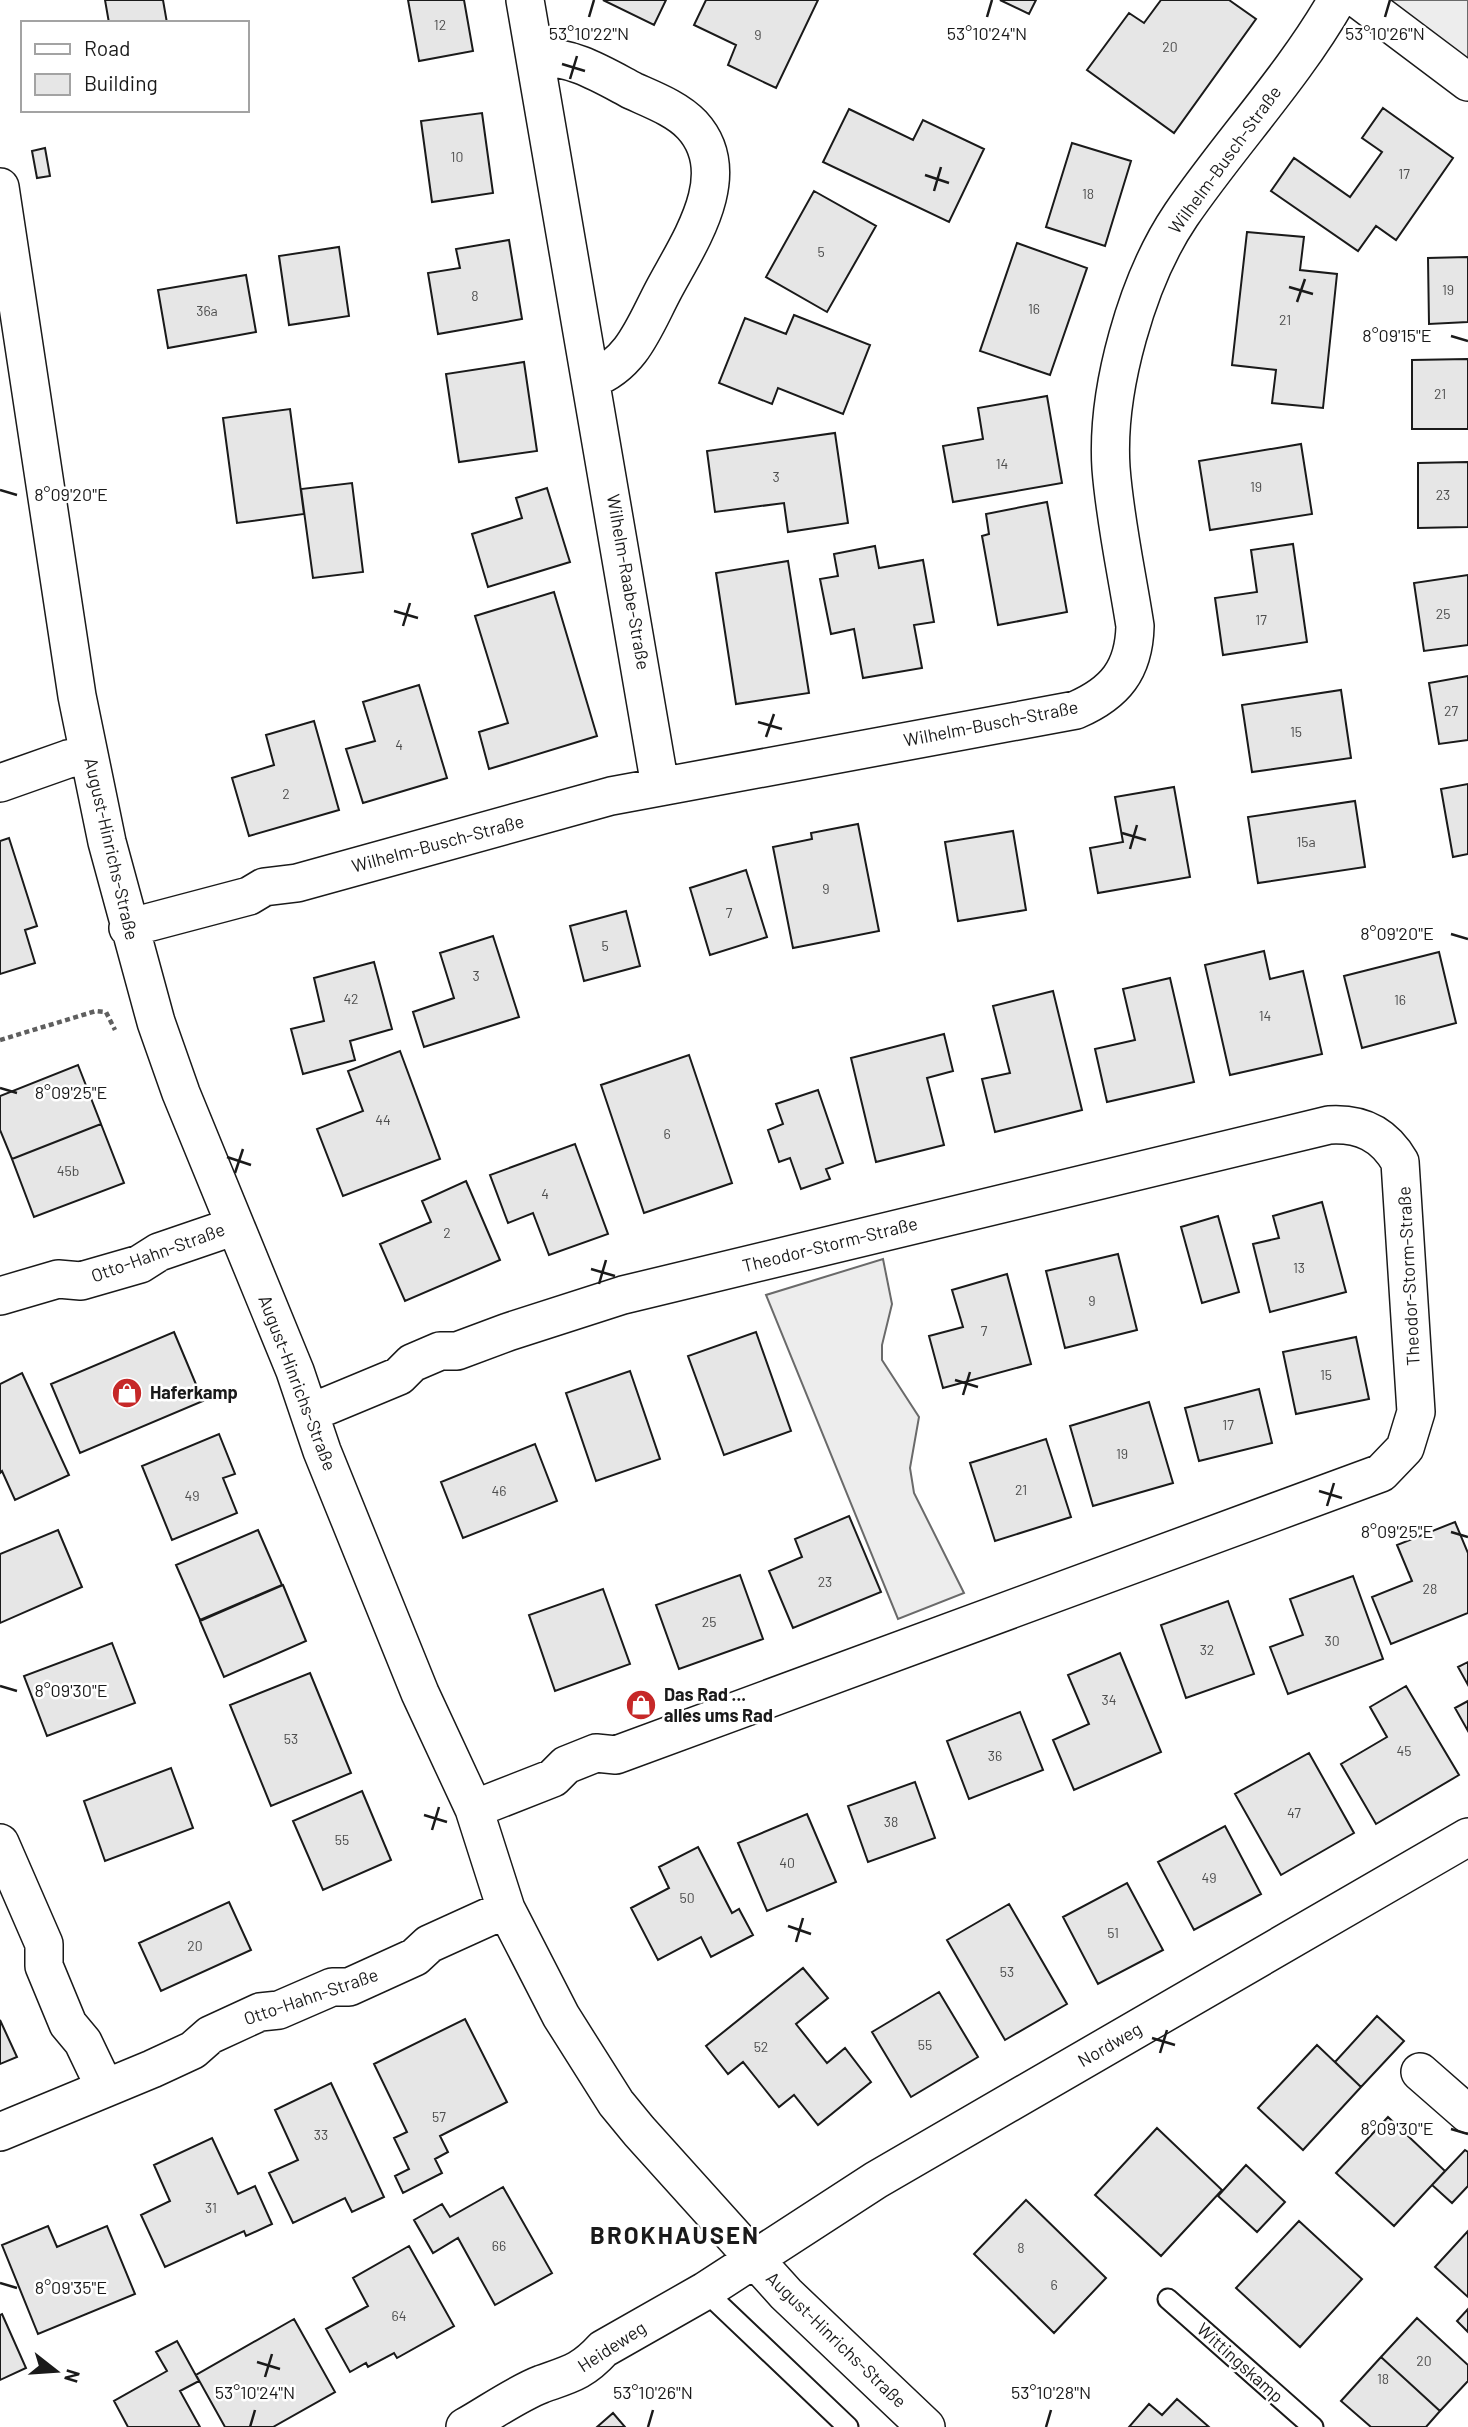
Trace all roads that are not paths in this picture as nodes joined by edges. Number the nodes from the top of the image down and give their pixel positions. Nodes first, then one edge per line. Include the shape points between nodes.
1 (525, 0) edge
2 (1337, 0) edge
3 (1359, 0) edge
4 (535, 56) junction
5 (1468, 82) edge
6 (0, 187) edge
7 (592, 379) junction
8 (89, 755) junction
9 (0, 783) edge
10 (660, 786) junction
11 (128, 928) junction
12 (235, 1226) junction
13 (0, 1296) edge
14 (310, 1413) junction
15 (474, 1809) junction
16 (1468, 1837) edge
17 (0, 1843) edge
18 (506, 1909) junction
19 (1420, 2072) dead end
20 (105, 2088) junction
21 (1468, 2114) edge
22 (0, 2132) edge
23 (756, 2259) junction
24 (705, 2291) junction
25 (1168, 2299) dead end
26 (466, 2427) edge
27 (848, 2427) edge
28 (926, 2427) edge
29 (1312, 2427) edge

1 - 4 street, Wilhelm-Raabe-Straße
2 - 10 street, Wilhelm-Busch-Straße via 1312,42 1179,218 1153,268 1135,318 1121,370 1111,443 1113,486 1135,626 1132,657 1119,683 1076,710
3 - 5 street
4 - 7 street, Wilhelm-Raabe-Straße
4 - 7 street via 567,58 674,111 699,135 710,166 703,214 636,342 617,366
6 - 8 street, August-Hinrichs-Straße
7 - 10 street, Wilhelm-Raabe-Straße
8 - 9 street
8 - 11 street, August-Hinrichs-Straße
10 - 11 street, Wilhelm-Busch-Straße via 297,883 280,883 249,896
11 - 12 street, August-Hinrichs-Straße via 181,1093
12 - 13 street, Otto-Hahn-Straße via 159,1252 140,1264 82,1281 58,1279
12 - 14 street, August-Hinrichs-Straße
14 - 15 street, August-Hinrichs-Straße via 420,1693
14 - 15 street, Theodor-Storm-Straße via 399,1376 412,1363 440,1351 457,1351 623,1295 1329,1125 1369,1131 1393,1149 1401,1162 1416,1412 1405,1448 1381,1473 616,1755 596,1753 566,1765 553,1778
15 - 18 street, August-Hinrichs-Straße
16 - 23 street, Nordweg via 876,2180
17 - 20 street via 44,1944 44,1966 68,2024 83,2042
18 - 20 street, Otto-Hahn-Straße via 349,1987 332,1987 279,2010 260,2012 210,2035 193,2050
18 - 23 street, August-Hinrichs-Straße via 561,2016 616,2103 673,2173
19 - 21 street
20 - 22 street, Otto-Hahn-Straße
23 - 24 street, Heideweg
23 - 28 street, August-Hinrichs-Straße via 786,2294
24 - 26 street, Heideweg via 603,2349 590,2363
24 - 27 lane
25 - 29 lane, Wittingskamp

